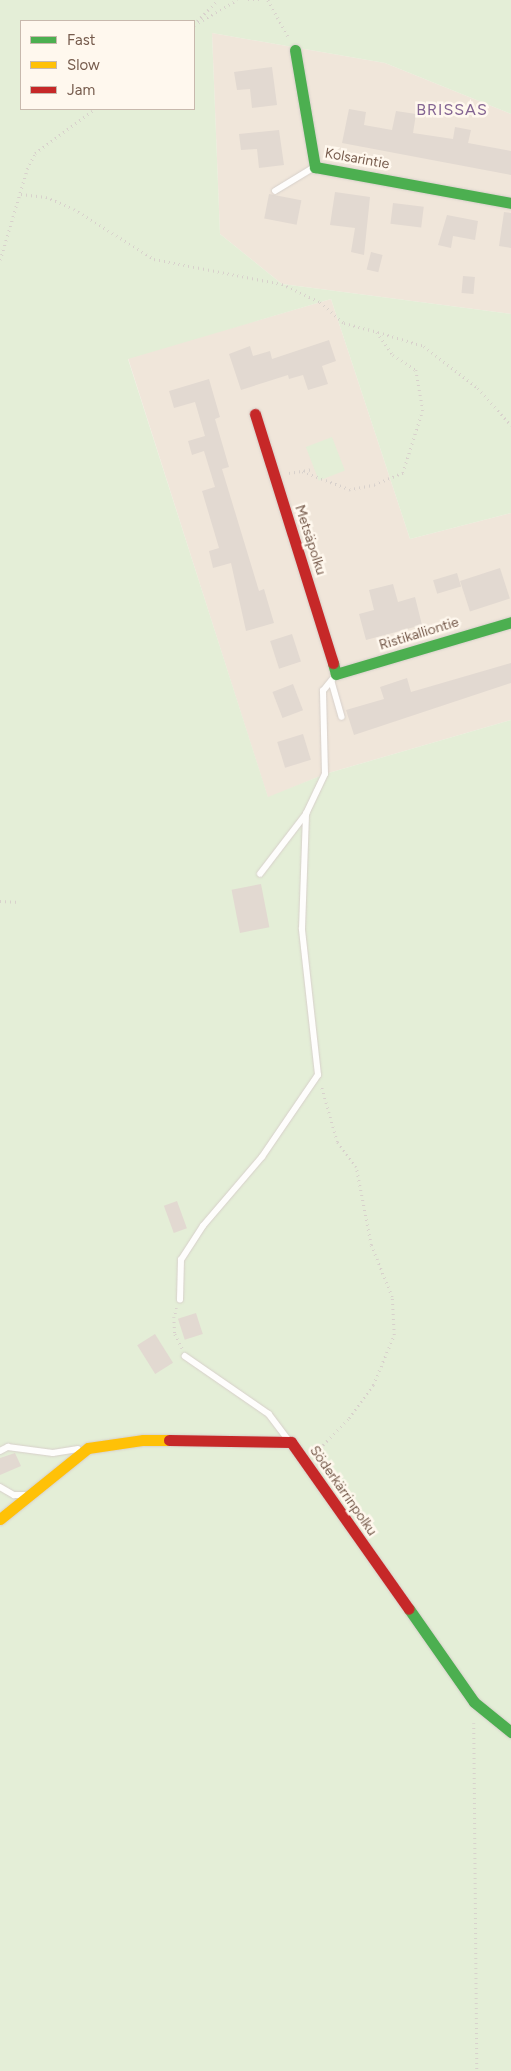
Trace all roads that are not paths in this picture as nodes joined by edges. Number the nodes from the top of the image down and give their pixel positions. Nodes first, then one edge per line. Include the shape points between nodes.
1 (295, 50) road end
2 (315, 167) junction
3 (274, 191) dead end
4 (511, 203) edge
5 (255, 414) dead end
6 (511, 622) edge
7 (334, 678) junction
8 (342, 717) dead end
9 (306, 814) junction
10 (260, 874) dead end
11 (180, 1300) road end
12 (185, 1356) road end
13 (291, 1442) junction
14 (88, 1448) junction
15 (0, 1451) edge
16 (0, 1487) edge
17 (30, 1495) junction
18 (0, 1519) edge
19 (511, 1732) edge

1 - 2 street, Kolsarintie
2 - 3 lane
2 - 4 street, Kolsarintie
5 - 7 street, Metsäpolku
6 - 7 street, Ristikalliontie
7 - 8 lane
7 - 9 lane via 323,691 326,774
9 - 10 lane
9 - 11 lane via 302,929 318,1075 262,1157 203,1226 182,1260
12 - 13 lane via 269,1414
13 - 14 street, Söderkärrinpolku via 144,1440
13 - 19 street, Söderkärrinpolku via 474,1702
14 - 15 lane via 53,1453 8,1447
14 - 17 street
16 - 17 lane via 14,1495
17 - 18 street

